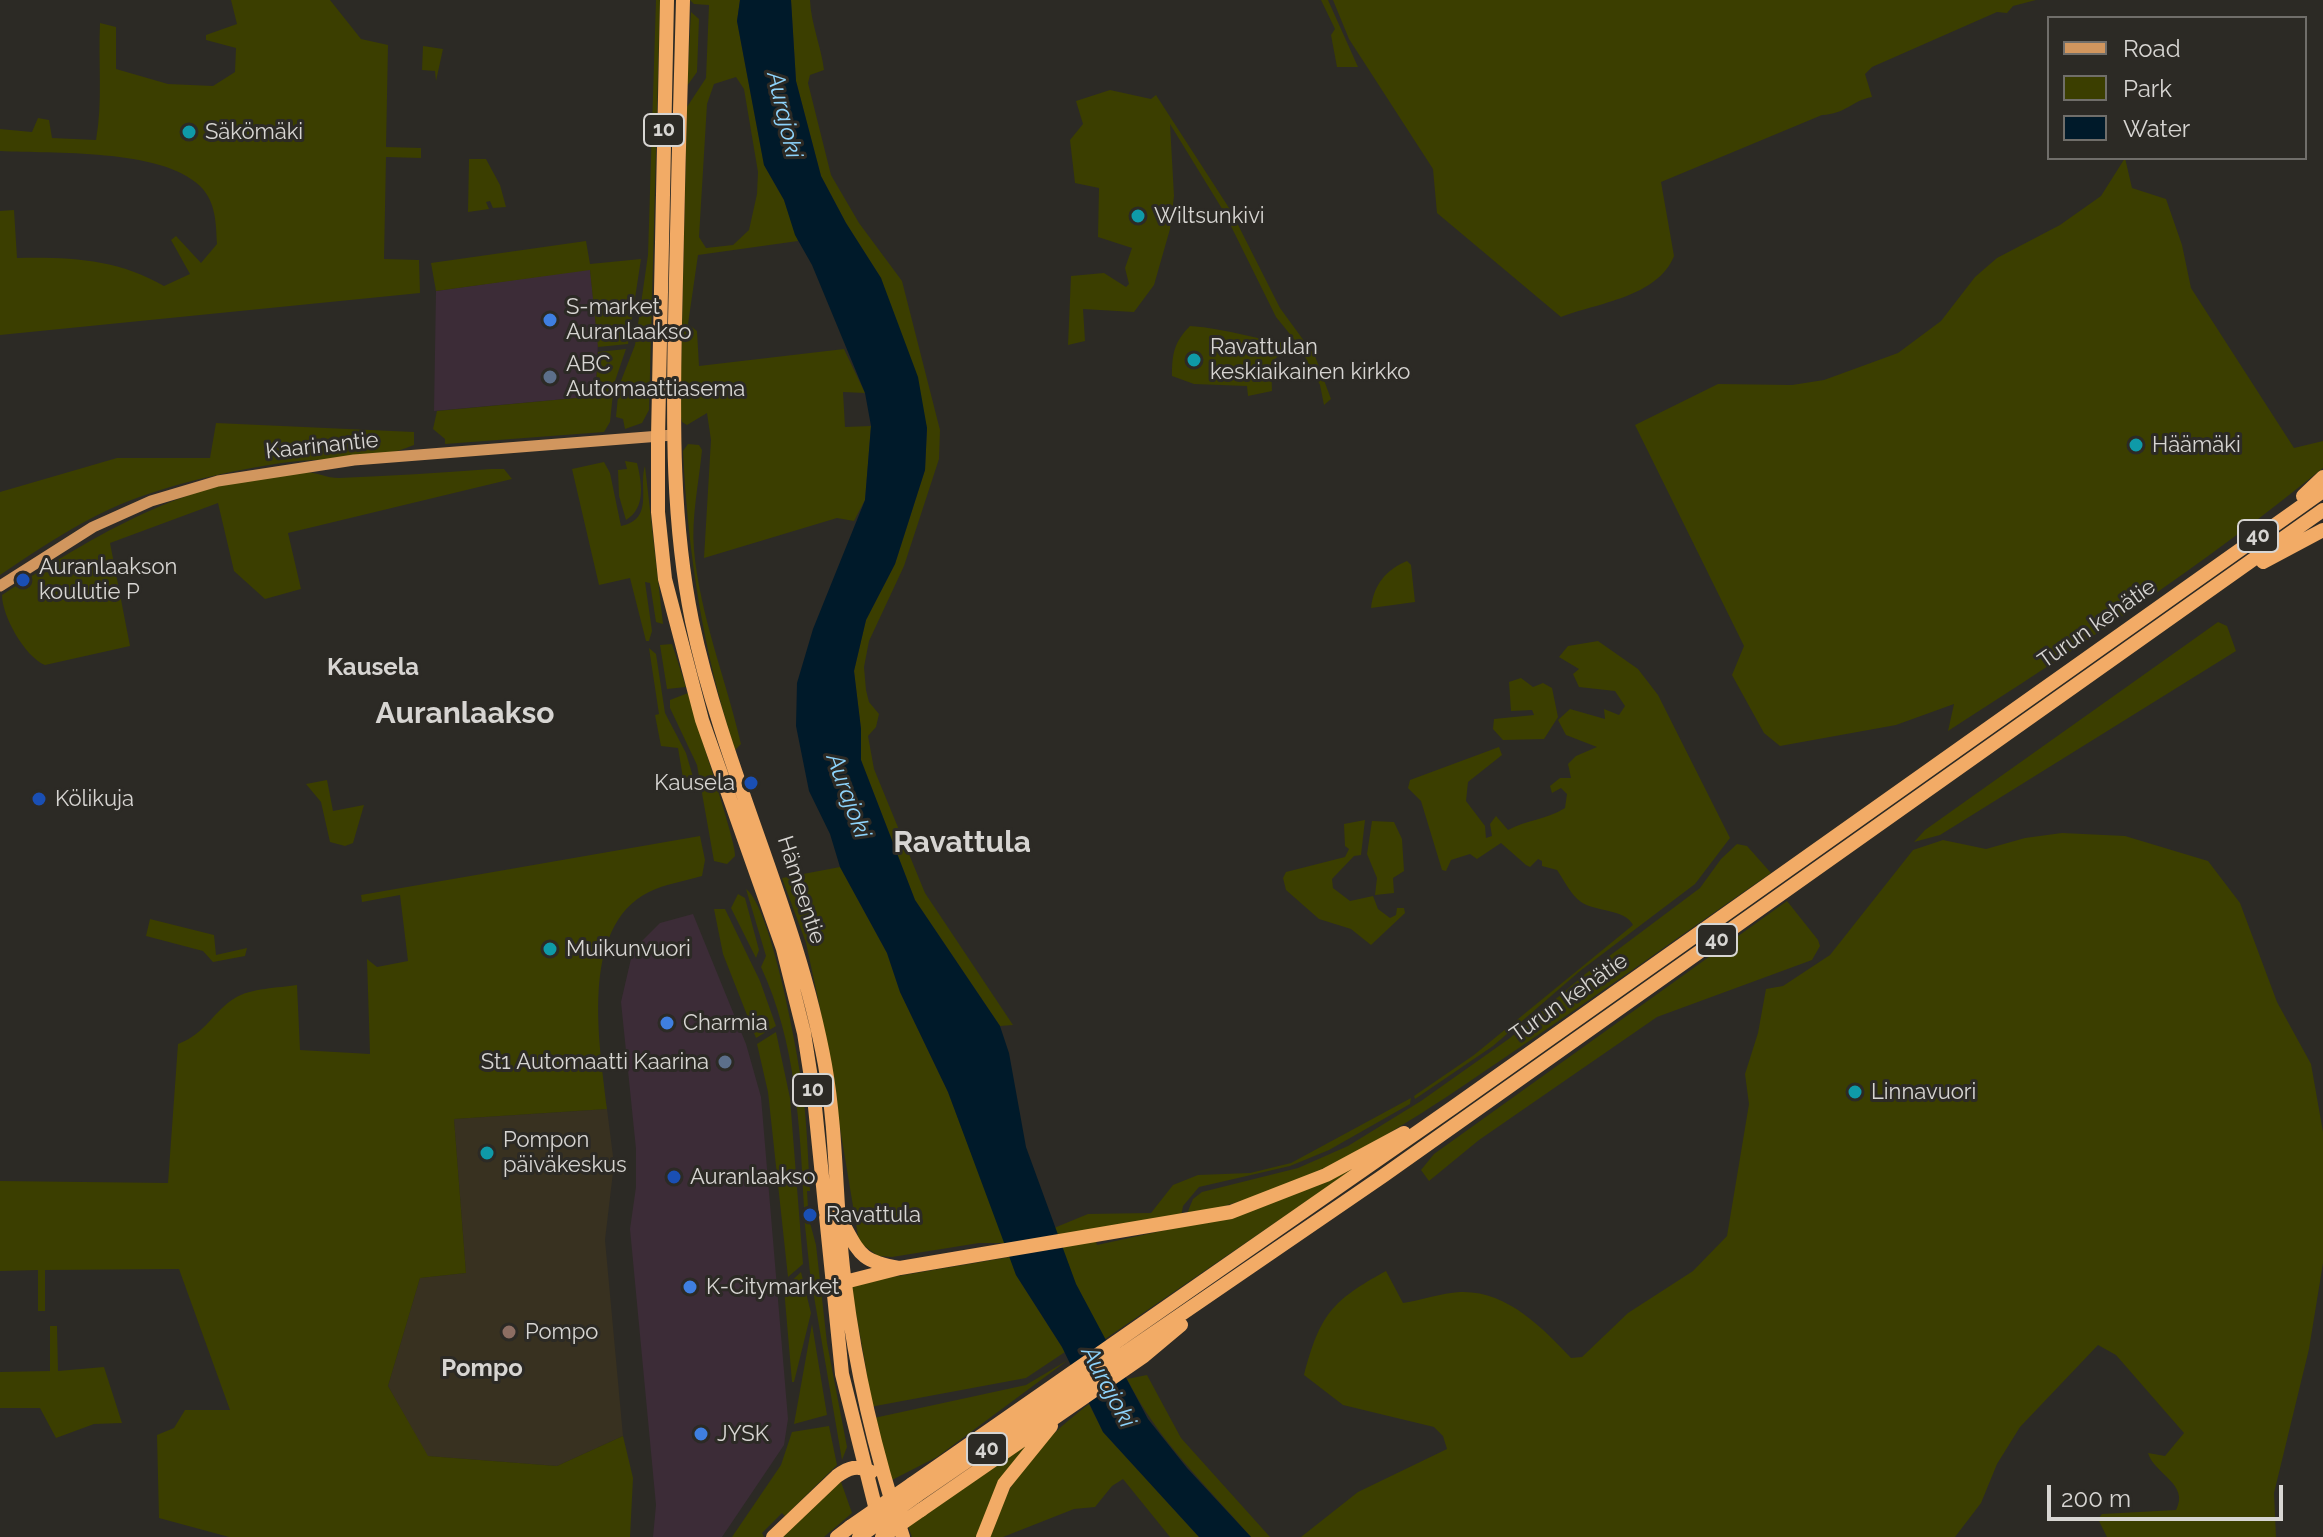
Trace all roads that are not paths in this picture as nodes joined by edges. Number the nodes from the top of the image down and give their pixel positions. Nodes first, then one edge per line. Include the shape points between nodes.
1 (667, 0) edge
2 (683, 0) edge
3 (669, 258) junction
4 (666, 436) junction
5 (2323, 477) edge
6 (2323, 491) edge
7 (2323, 510) edge
8 (2323, 530) edge
9 (2260, 535) junction
10 (0, 586) edge
11 (2210, 591) junction
12 (1441, 1115) junction
13 (840, 1218) junction
14 (900, 1268) junction
15 (844, 1281) junction
16 (831, 1290) junction
17 (1136, 1345) junction
18 (1057, 1400) junction
19 (849, 1471) junction
20 (884, 1481) junction
21 (916, 1497) junction
22 (855, 1532) edge
23 (773, 1537) edge
24 (837, 1537) edge
25 (883, 1537) edge
26 (903, 1537) edge
27 (983, 1537) edge

1 - 3 highway, 10
2 - 3 highway, 10
3 - 4 highway, Hämeentie / 10
4 - 10 main road, Kaarinantie via 354,460 218,481 151,501 93,527
4 - 13 highway, Hämeentie / 10 via 692,619 710,694 809,986 830,1098
4 - 16 highway, Hämeentie / 10 via 658,512 669,600 702,720 783,949 804,1033
5 - 9 highway
6 - 9 highway, Turun kehätie / 40
7 - 11 highway, Turun kehätie / 40
8 - 11 highway
9 - 12 highway, Turun kehätie / 40
11 - 17 highway, Turun kehätie / 40
12 - 14 highway via 1326,1175 1269,1199 1195,1220
12 - 17 highway, Turun kehätie / 40
13 - 14 highway via 861,1255
13 - 15 highway, Hämeentie / 10
14 - 15 highway
15 - 16 highway
15 - 20 highway, Hämeentie / 10 via 856,1368
16 - 19 highway, Hämeentie / 10
17 - 18 highway, Turun kehätie / 40
17 - 18 highway
18 - 21 highway, Turun kehätie / 40
18 - 21 highway
18 - 27 highway via 1004,1484
19 - 20 highway
19 - 23 highway
19 - 25 highway, Hämeentie / 10
20 - 26 highway, Hämeentie / 10
21 - 22 highway, Turun kehätie / 40, bridge
21 - 25 highway, bridge
22 - 24 highway, Turun kehätie / 40

